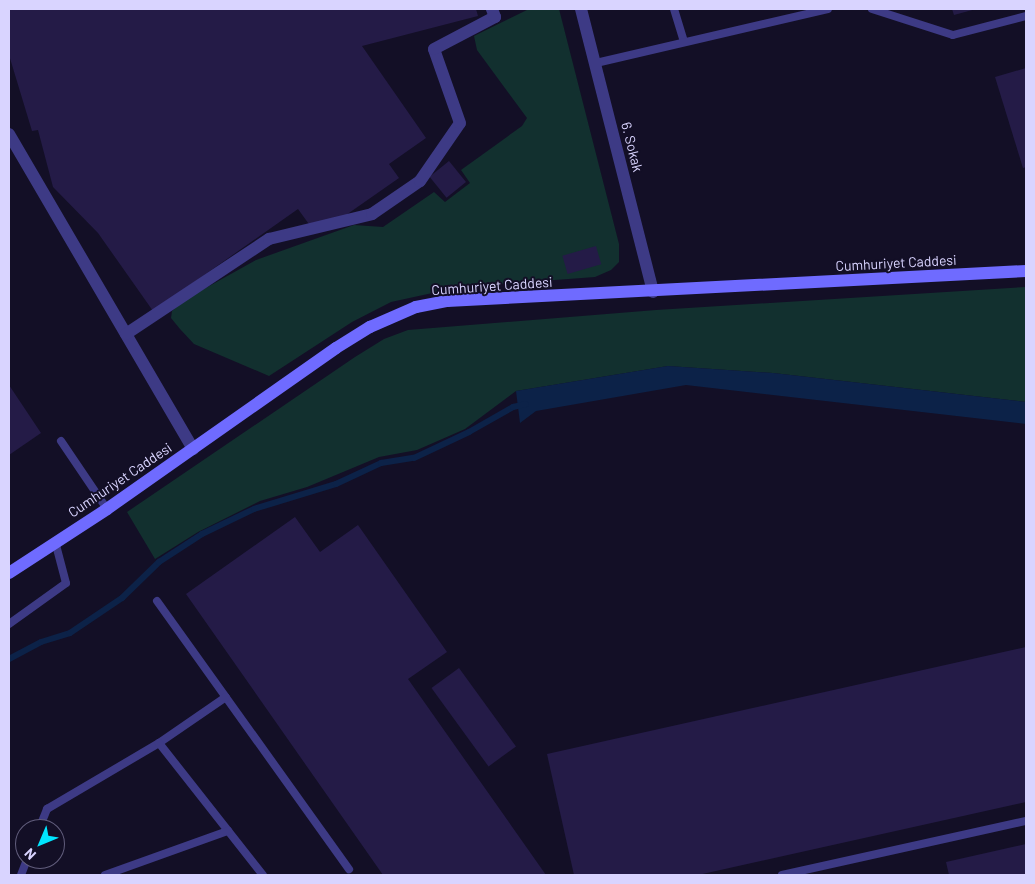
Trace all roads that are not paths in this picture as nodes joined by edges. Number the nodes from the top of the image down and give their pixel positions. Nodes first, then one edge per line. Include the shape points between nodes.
1 (492, 9) edge
2 (581, 9) edge
3 (674, 9) edge
4 (828, 9) edge
5 (872, 9) edge
6 (1025, 16) edge
7 (1026, 25) edge
8 (684, 41) junction
9 (596, 63) junction
10 (9, 134) edge
11 (1026, 271) edge
12 (653, 292) junction
13 (126, 334) junction
14 (61, 441) dead end
15 (194, 449) junction
16 (107, 510) junction
17 (54, 541) junction
18 (9, 573) edge
19 (157, 601) dead end
20 (9, 624) edge
21 (226, 697) junction
22 (159, 743) junction
23 (43, 819) edge
24 (1026, 821) edge
25 (228, 830) junction
26 (349, 868) dead end
27 (105, 875) edge
28 (263, 875) edge
29 (782, 875) edge

1 - 13 street via 495,17 434,49 460,123 420,181 372,214 269,239
2 - 9 street, 6. Sokak
3 - 8 lane
4 - 8 lane
5 - 6 lane via 953,36
6 - 7 lane
8 - 9 lane
9 - 12 street, 6. Sokak
10 - 13 street
11 - 12 street, Cumhuriyet Caddesi
12 - 15 street, Cumhuriyet Caddesi via 447,301 416,307 370,327 336,348
13 - 15 street
14 - 16 lane
15 - 16 street, Cumhuriyet Caddesi
16 - 17 street, Cumhuriyet Caddesi
17 - 18 street, Cumhuriyet Caddesi
17 - 20 lane via 66,583
19 - 21 lane
21 - 22 lane
21 - 26 lane
22 - 23 lane via 47,809
22 - 25 lane
24 - 29 lane
25 - 27 lane
25 - 28 lane

